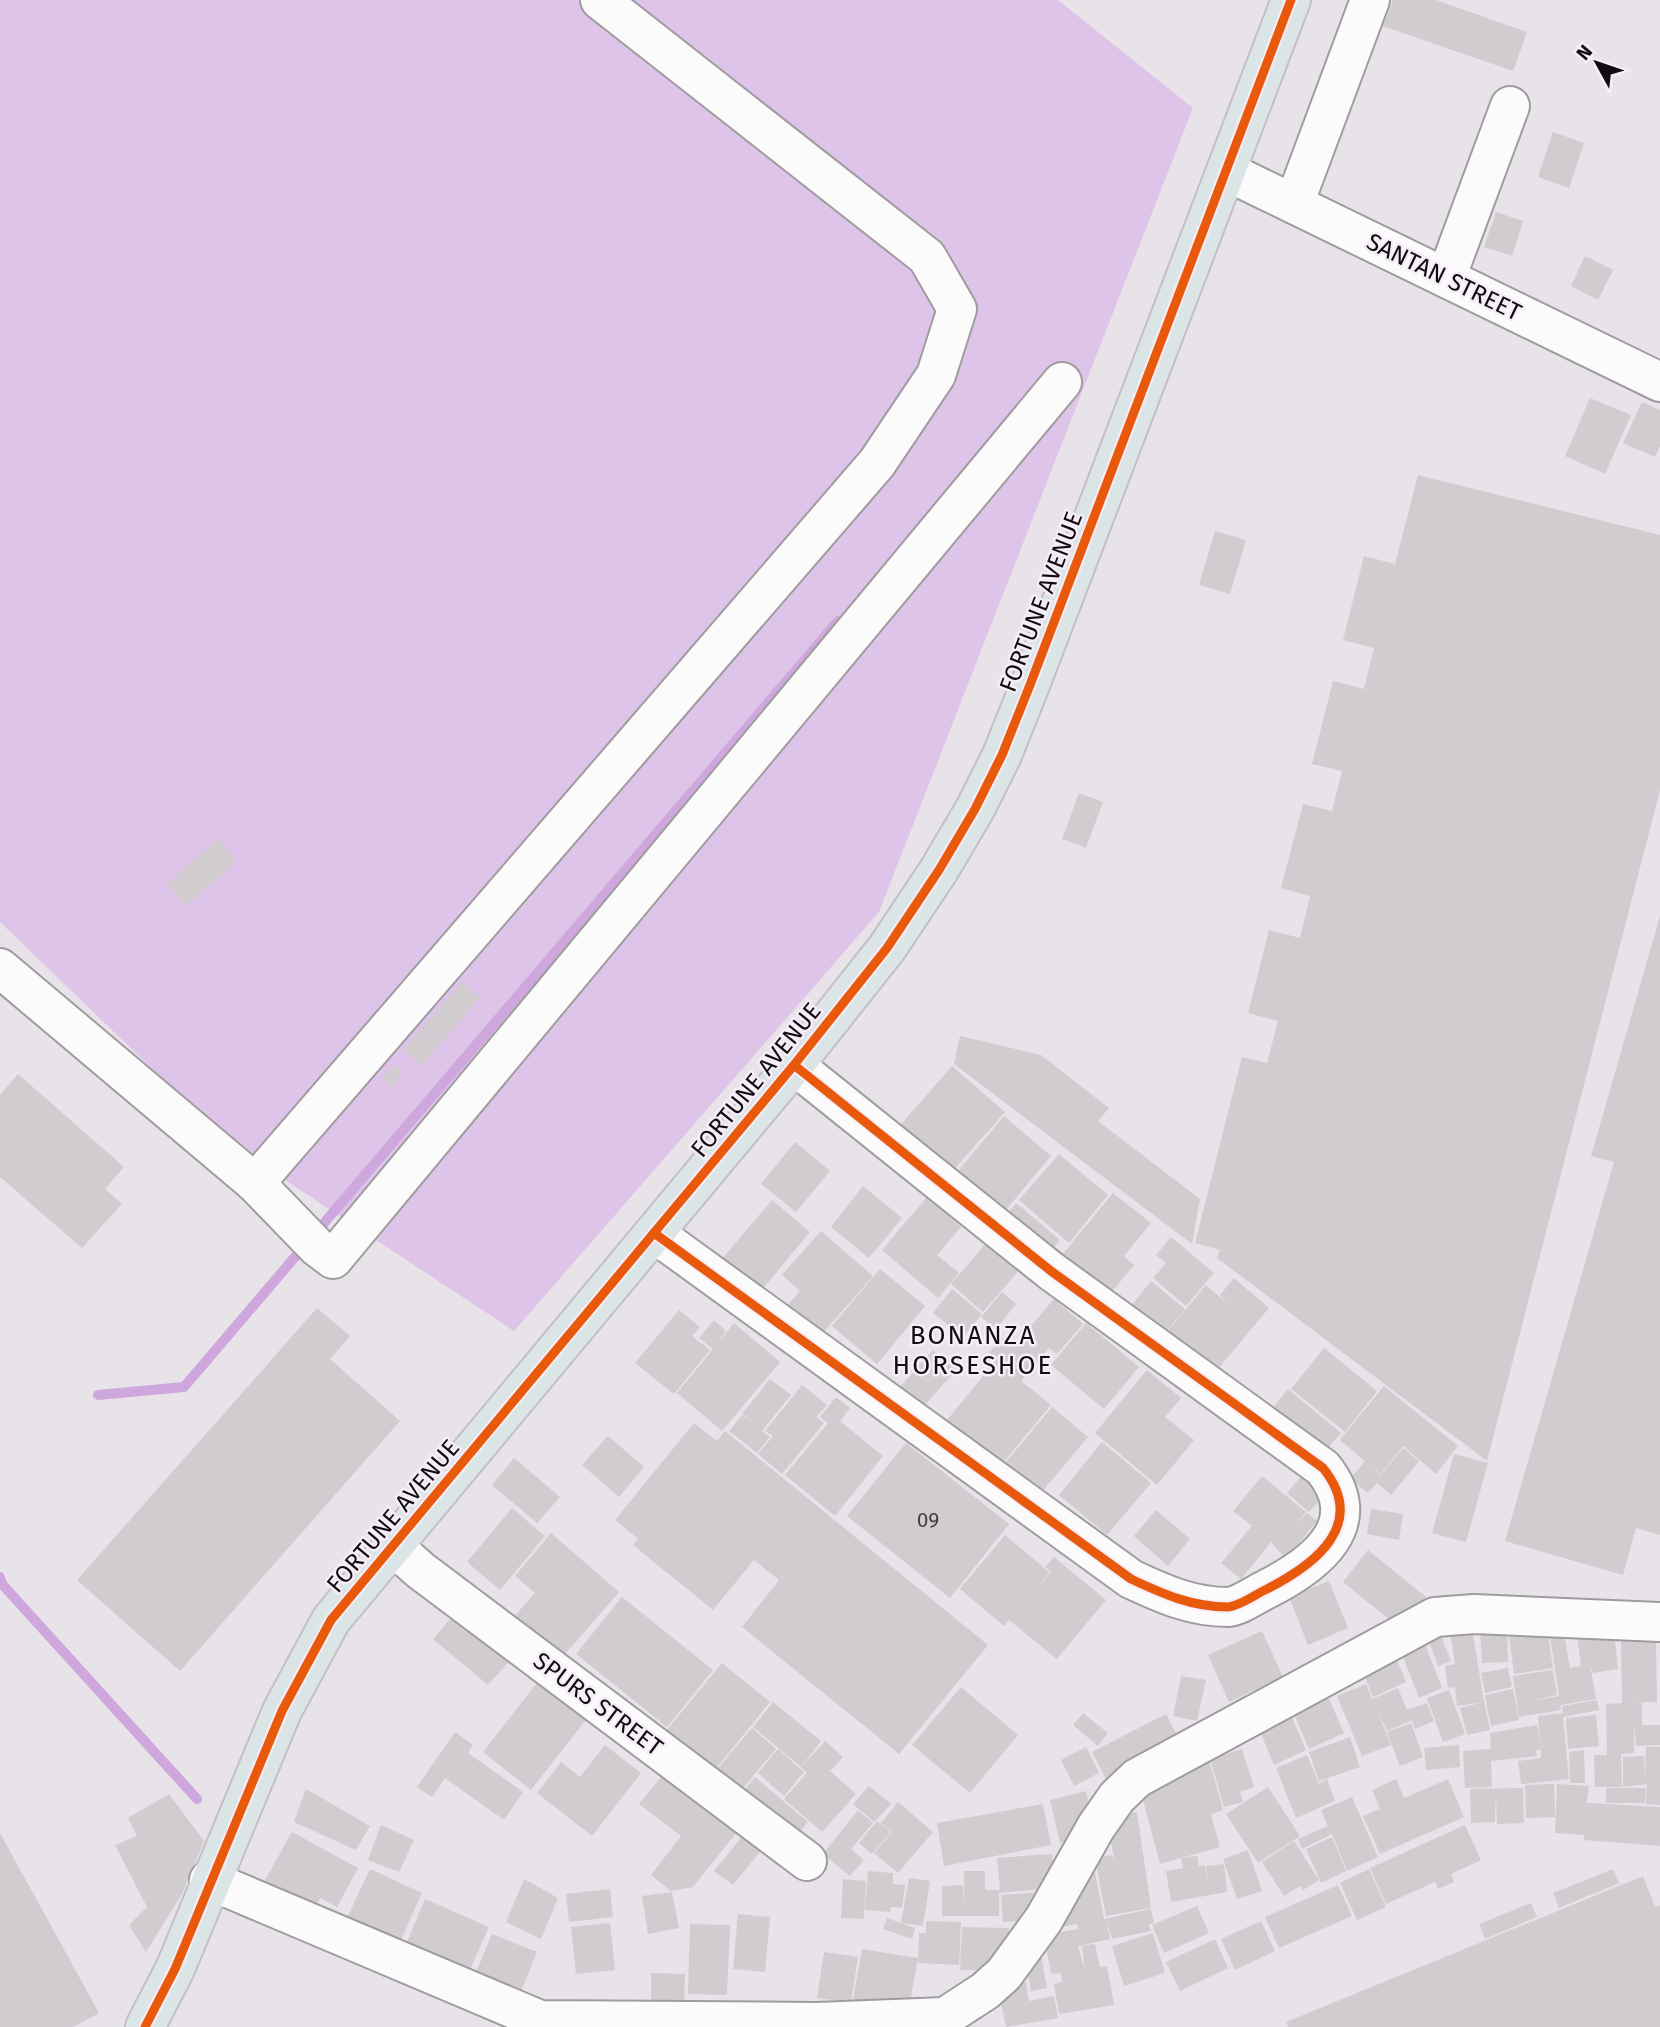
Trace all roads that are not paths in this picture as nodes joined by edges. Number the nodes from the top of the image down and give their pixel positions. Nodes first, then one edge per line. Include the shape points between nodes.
1 (600, 0) edge
2 (1291, 0) edge
3 (1370, 0) edge
4 (1510, 106) dead end
5 (1228, 172) junction
6 (1294, 204) junction
7 (1446, 278) junction
8 (1062, 382) dead end
9 (1660, 382) edge
10 (0, 968) edge
11 (794, 1065) junction
12 (255, 1183) junction
13 (654, 1233) junction
14 (392, 1545) junction
15 (1660, 1622) edge
16 (807, 1861) dead end
17 (209, 1880) junction
18 (145, 2027) edge

1 - 12 street via 927,257 957,310 936,375 877,463
2 - 5 main road, FORTUNE AVENUE
3 - 6 street
4 - 7 street
5 - 6 street, SANTAN STREET
5 - 11 main road, FORTUNE AVENUE via 1002,755 939,870 887,948
6 - 7 street, SANTAN STREET
7 - 9 street, SANTAN STREET
8 - 12 street via 333,1259
10 - 12 street
11 - 13 main road, FORTUNE AVENUE
11 - 13 street via 1051,1270 1323,1468 1339,1487 1343,1516 1327,1546 1289,1577 1231,1607 1181,1602 1131,1579
13 - 14 main road, FORTUNE AVENUE
14 - 16 street, SPURS STREET
14 - 17 main road, FORTUNE AVENUE via 331,1620 309,1657
15 - 17 street via 1474,1614 1436,1617 1137,1778 1096,1827 1044,1920 1004,1974 944,2017 817,2022 540,2021
17 - 18 main road, FORTUNE AVENUE via 175,1969

